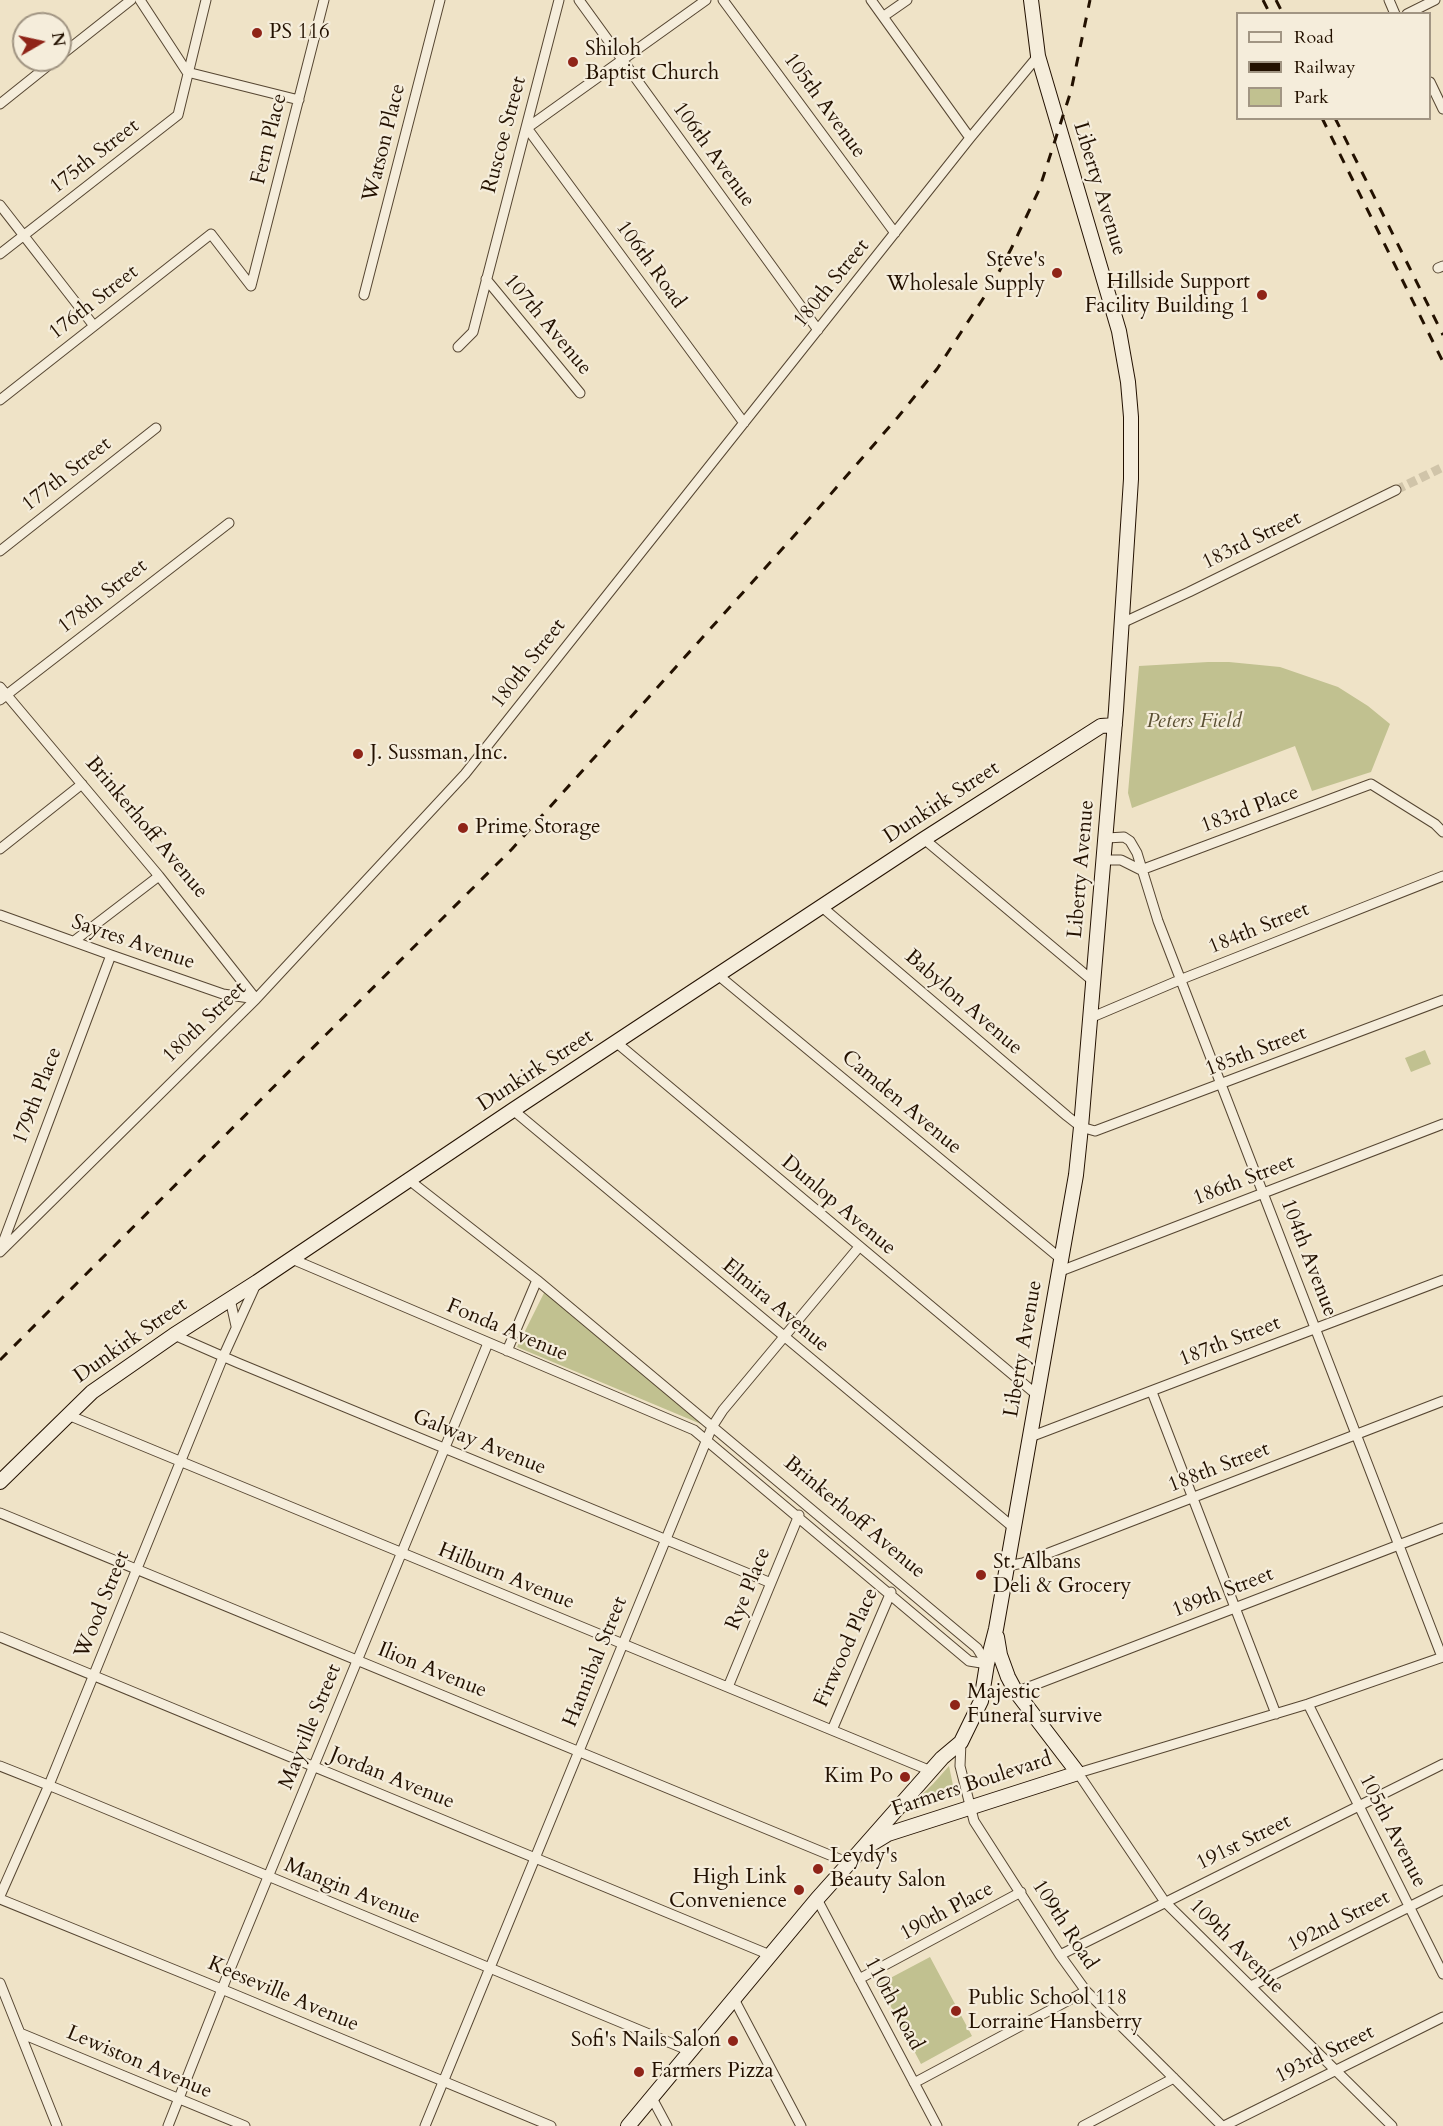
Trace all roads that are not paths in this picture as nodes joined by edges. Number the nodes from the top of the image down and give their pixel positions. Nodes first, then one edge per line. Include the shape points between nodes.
1 (131, 0) edge
2 (140, 0) edge
3 (206, 0) edge
4 (324, 0) edge
5 (440, 0) edge
6 (559, 0) edge
7 (579, 0) edge
8 (706, 0) edge
9 (723, 0) edge
10 (871, 0) edge
11 (906, 0) edge
12 (1031, 0) edge
13 (1435, 0) edge
14 (1411, 12) edge
15 (884, 16) junction
16 (72, 47) edge
17 (1038, 56) junction
18 (622, 60) junction
19 (40, 72) edge
20 (187, 72) junction
21 (1431, 84) edge
22 (299, 100) junction
23 (0, 104) edge
24 (1443, 109) edge
25 (527, 128) junction
26 (970, 138) junction
27 (0, 205) edge
28 (895, 233) junction
29 (211, 234) joint
30 (23, 236) junction
31 (0, 254) edge
32 (486, 279) junction
33 (364, 295) dead end
34 (94, 326) junction
35 (818, 330) junction
36 (458, 347) dead end
37 (580, 393) dead end
38 (0, 400) edge
39 (744, 423) junction
40 (156, 428) dead end
41 (1396, 490) tunnel mouth
42 (229, 523) dead end
43 (0, 550) edge
44 (1122, 623) junction
45 (0, 687) edge
46 (3, 698) edge
47 (1115, 725) junction
48 (82, 784) junction
49 (1443, 832) edge
50 (1107, 838) junction
51 (924, 839) junction
52 (0, 849) edge
53 (1105, 860) junction
54 (1141, 870) junction
55 (159, 876) junction
56 (1443, 876) edge
57 (822, 906) junction
58 (1, 918) edge
59 (74, 941) junction
60 (111, 956) junction
61 (718, 975) junction
62 (1182, 979) junction
63 (1093, 981) junction
64 (256, 999) junction
65 (1443, 1000) edge
66 (1090, 1018) junction
67 (616, 1043) junction
68 (1222, 1084) junction
69 (513, 1110) junction
70 (1443, 1124) edge
71 (1081, 1127) junction
72 (409, 1179) junction
73 (1263, 1193) junction
74 (859, 1247) junction
75 (0, 1251) edge
76 (291, 1259) junction
77 (1060, 1265) junction
78 (537, 1280) junction
79 (1443, 1280) edge
80 (257, 1282) junction
81 (230, 1299) junction
82 (236, 1326) junction
83 (1316, 1329) junction
84 (174, 1335) junction
85 (784, 1337) junction
86 (488, 1342) junction
87 (507, 1351) junction
88 (223, 1357) junction
89 (1152, 1392) junction
90 (1037, 1395) junction
91 (1443, 1401) edge
92 (68, 1415) junction
93 (712, 1427) junction
94 (1356, 1434) junction
95 (1030, 1437) junction
96 (706, 1440) junction
97 (444, 1449) junction
98 (180, 1462) junction
99 (0, 1482) edge
100 (1193, 1497) junction
101 (805, 1505) junction
102 (0, 1513) edge
103 (798, 1517) junction
104 (1014, 1528) junction
105 (1443, 1528) edge
106 (666, 1540) junction
107 (1398, 1545) junction
108 (401, 1554) junction
109 (1007, 1566) junction
110 (137, 1570) junction
111 (897, 1582) junction
112 (771, 1583) junction
113 (890, 1594) junction
114 (1236, 1607) junction
115 (996, 1629) junction
116 (0, 1637) edge
117 (623, 1644) junction
118 (1442, 1657) edge
119 (358, 1660) junction
120 (987, 1664) junction
121 (94, 1674) junction
122 (728, 1688) junction
123 (1016, 1692) junction
124 (1308, 1704) junction
125 (1276, 1714) junction
126 (832, 1730) junction
127 (961, 1742) junction
128 (580, 1751) junction
129 (1443, 1764) edge
130 (0, 1766) edge
131 (314, 1767) junction
132 (931, 1771) junction
133 (1078, 1773) junction
134 (49, 1785) junction
135 (1359, 1806) junction
136 (970, 1808) junction
137 (860, 1851) junction
138 (536, 1858) junction
139 (849, 1863) junction
140 (268, 1877) junction
141 (1443, 1890) edge
142 (1021, 1892) junction
143 (0, 1898) edge
144 (817, 1899) junction
145 (1165, 1902) junction
146 (1410, 1907) junction
147 (770, 1955) junction
148 (1060, 1955) junction
149 (490, 1968) junction
150 (1443, 1974) edge
151 (859, 1979) junction
152 (0, 1983) edge
153 (1251, 1986) junction
154 (222, 1990) junction
155 (1086, 1991) junction
156 (734, 1999) junction
157 (1443, 2017) edge
158 (20, 2032) junction
159 (690, 2052) junction
160 (1336, 2070) junction
161 (1174, 2078) junction
162 (443, 2082) junction
163 (914, 2083) junction
164 (652, 2098) junction
165 (179, 2099) junction
166 (57, 2126) edge
167 (168, 2126) edge
168 (245, 2126) edge
169 (425, 2126) edge
170 (551, 2126) edge
171 (628, 2126) edge
172 (667, 2126) edge
173 (801, 2126) edge
174 (937, 2126) edge
175 (1083, 2126) edge
176 (1223, 2126) edge
177 (1392, 2126) edge

1 - 16 street
2 - 20 street
3 - 20 street, 175th Street
4 - 22 street, Fern Place
5 - 33 street, Watson Place
6 - 25 street, Ruscoe Street
7 - 18 street, 106th Avenue
8 - 18 street
9 - 28 street, 105th Avenue
10 - 15 street
11 - 15 street
12 - 17 main road, Liberty Avenue
13 - 14 street
15 - 26 street
17 - 26 street, 180th Street
17 - 44 main road, Liberty Avenue via 1114,312 1125,366 1132,446
18 - 25 street
18 - 35 street, 106th Avenue
19 - 23 street
20 - 22 street
20 - 30 street, 175th Street via 178,115
21 - 24 street
22 - 29 street, Fern Place via 251,286
25 - 32 street, Ruscoe Street
25 - 39 street, 106th Road
26 - 28 street, 180th Street
27 - 30 street
28 - 35 street, 180th Street
29 - 34 street, 176th Street
30 - 31 street, 175th Street
30 - 34 street
32 - 36 street via 473,333
32 - 37 street, 107th Avenue
34 - 38 street, 176th Street
35 - 39 street, 180th Street
39 - 64 street, 180th Street via 465,774
40 - 43 street, 177th Street
41 - 44 street, 183rd Street
42 - 46 street, 178th Street
44 - 47 main road, Liberty Avenue
45 - 46 street, Brinkerhoff Avenue
46 - 48 street, Brinkerhoff Avenue
47 - 50 main road, Liberty Avenue
47 - 51 main road, Dunkirk Street via 1101,726
48 - 52 street
48 - 55 street, Brinkerhoff Avenue
49 - 54 street, 183rd Place via 1371,784
50 - 53 main road, Liberty Avenue
50 - 54 street, 104th Avenue via 1124,837 1130,841
51 - 57 main road, Dunkirk Street
51 - 63 street
53 - 54 street via 1121,860
53 - 63 main road, Liberty Avenue
54 - 62 street, 104th Avenue
55 - 59 street
55 - 64 street, Brinkerhoff Avenue
56 - 62 street, 184th Street
57 - 61 main road, Dunkirk Street
57 - 71 street, Babylon Avenue
58 - 59 street, Sayres Avenue
59 - 60 street, Sayres Avenue
60 - 64 street, Sayres Avenue via 223,994
60 - 75 street, 179th Place
61 - 67 main road, Dunkirk Street
61 - 77 street, Camden Avenue
62 - 66 street, 184th Street
62 - 68 street, 104th Avenue
63 - 66 main road, Liberty Avenue
64 - 75 street, 180th Street
65 - 68 street, 185th Street
66 - 71 main road, Liberty Avenue
67 - 69 main road, Dunkirk Street
67 - 74 street, Dunlop Avenue
68 - 71 street, 185th Street via 1098,1131
68 - 73 street, 104th Avenue
69 - 72 main road, Dunkirk Street
69 - 85 street, Elmira Avenue
70 - 73 street, 186th Street
71 - 77 main road, Liberty Avenue
72 - 76 main road, Dunkirk Street
72 - 78 street, Brinkerhoff Avenue
73 - 77 street, 186th Street
73 - 83 street, 104th Avenue
74 - 85 street, Hannibal Street
74 - 90 street, Dunlop Avenue
76 - 80 main road, Dunkirk Street
76 - 86 street, Fonda Avenue
77 - 90 main road, Liberty Avenue
78 - 87 street
78 - 93 street, Brinkerhoff Avenue
79 - 83 street, 187th Street
80 - 81 main road, Dunkirk Street
80 - 82 street, Wood Street
81 - 82 street
81 - 84 main road, Dunkirk Street
82 - 88 street, Wood Street
83 - 89 street, 187th Street
83 - 94 street, 104th Avenue
84 - 88 street, Galway Avenue
84 - 92 main road, Dunkirk Street via 92,1392
85 - 93 street, Hannibal Street
85 - 104 street, Elmira Avenue
86 - 87 street, Fonda Avenue
86 - 97 street, Mayville Street
87 - 96 street, Fonda Avenue via 694,1430
88 - 97 street, Galway Avenue
88 - 98 street, Wood Street
89 - 95 street, 187th Street
89 - 100 street
90 - 95 main road, Liberty Avenue
91 - 94 street, 188th Street
92 - 98 street, Hilburn Avenue
92 - 99 main road, Dunkirk Street
93 - 96 street, Hannibal Street
93 - 101 street, Brinkerhoff Avenue
94 - 100 street, 188th Street
94 - 107 street, 104th Avenue
95 - 104 main road, Liberty Avenue
96 - 103 street, Brinkerhoff Avenue
96 - 106 street, Hannibal Street
97 - 106 street, Galway Avenue
97 - 108 street, Mayville Street
98 - 108 street, Hilburn Avenue
98 - 110 street, Wood Street
100 - 109 street, 188th Street
100 - 114 street
101 - 103 street, Rye Place
101 - 111 street, Brinkerhoff Avenue
102 - 110 street, Ilion Avenue
103 - 112 street, Rye Place
103 - 113 street, Brinkerhoff Avenue
104 - 109 main road, Liberty Avenue
105 - 107 street, 189th Street
106 - 112 street, Galway Avenue
106 - 117 street, Hannibal Street
107 - 114 street, 189th Street
107 - 118 street, 104th Avenue
108 - 117 street, Hilburn Avenue
108 - 119 street, Mayville Street
109 - 115 main road, Liberty Avenue
110 - 119 street, Ilion Avenue
110 - 121 street, Wood Street
111 - 113 street, Firwood Place
111 - 120 street, Brinkerhoff Avenue via 977,1648
112 - 122 street, Rye Place
113 - 120 street, Brinkerhoff Avenue via 969,1661
113 - 126 street, Firwood Place
114 - 123 street, 189th Street
114 - 125 street
115 - 120 main road, Liberty Avenue
115 - 123 main road via 1000,1655
116 - 121 street, Jordan Avenue
117 - 122 street, Hilburn Avenue
117 - 128 street, Hannibal Street
118 - 124 street, Farmers Boulevard
119 - 128 street, Ilion Avenue
119 - 131 street, Mayville Street
120 - 127 main road, Liberty Avenue via 981,1701
121 - 131 street, Jordan Avenue
121 - 134 street, Wood Street
122 - 126 street, Hilburn Avenue
123 - 133 main road
124 - 125 street, Farmers Boulevard
124 - 135 street, 105th Avenue
125 - 133 street, Farmers Boulevard
126 - 132 street, Hilburn Avenue
127 - 132 main road, Liberty Avenue
127 - 136 street, Liberty Avenue via 960,1766
128 - 138 street, Hannibal Street
128 - 139 street, Ilion Avenue
129 - 135 street, 191st Street
130 - 134 street, Mangin Avenue
131 - 138 street, Jordan Avenue
131 - 140 street, Mayville Street
132 - 137 main road, Liberty Avenue
133 - 136 main road, Farmers Boulevard
133 - 145 street, 109th Avenue
134 - 140 street, Mangin Avenue
134 - 143 street, Wood Street
135 - 145 street, 191st Street
135 - 146 street, 105th Avenue
136 - 137 main road, Farmers Boulevard via 888,1834
136 - 142 street, 109th Road via 974,1821
137 - 139 main road, Farmers Boulevard
138 - 147 street, Jordan Avenue
138 - 149 street, Hannibal Street
139 - 144 main road, Farmers Boulevard
140 - 149 street, Mangin Avenue
140 - 154 street, Mayville Street
141 - 146 street, 192nd Street
142 - 148 street, 109th Road
142 - 151 street, 190th Place
143 - 154 street, Keeseville Avenue
144 - 147 main road, Farmers Boulevard
144 - 151 street, 110th Road
145 - 148 street, 191st Street
145 - 153 street, 109th Avenue
146 - 150 street, 105th Avenue
146 - 153 street, 192nd Street
147 - 156 main road, Farmers Boulevard
148 - 155 street, 109th Road
149 - 159 street, Mangin Avenue
149 - 162 street, Hannibal Street
151 - 163 street, 110th Road
152 - 158 street
153 - 160 street, 109th Avenue
154 - 162 street, Keeseville Avenue
154 - 165 street, Mayville Street
155 - 161 street, 109th Road
155 - 163 street
156 - 159 main road, Farmers Boulevard
156 - 173 street
157 - 160 street, 193rd Street
158 - 165 street, Lewiston Avenue
158 - 166 street
159 - 164 main road, Farmers Boulevard
160 - 176 street, 193rd Street
160 - 177 street, 109th Avenue
161 - 175 street
161 - 176 street, 109th Road
162 - 169 street, Hannibal Street
162 - 170 street, Keeseville Avenue
163 - 174 street, 110th Road
164 - 171 main road, Farmers Boulevard
164 - 172 street
165 - 167 street, Mayville Street
165 - 168 street, Lewiston Avenue

